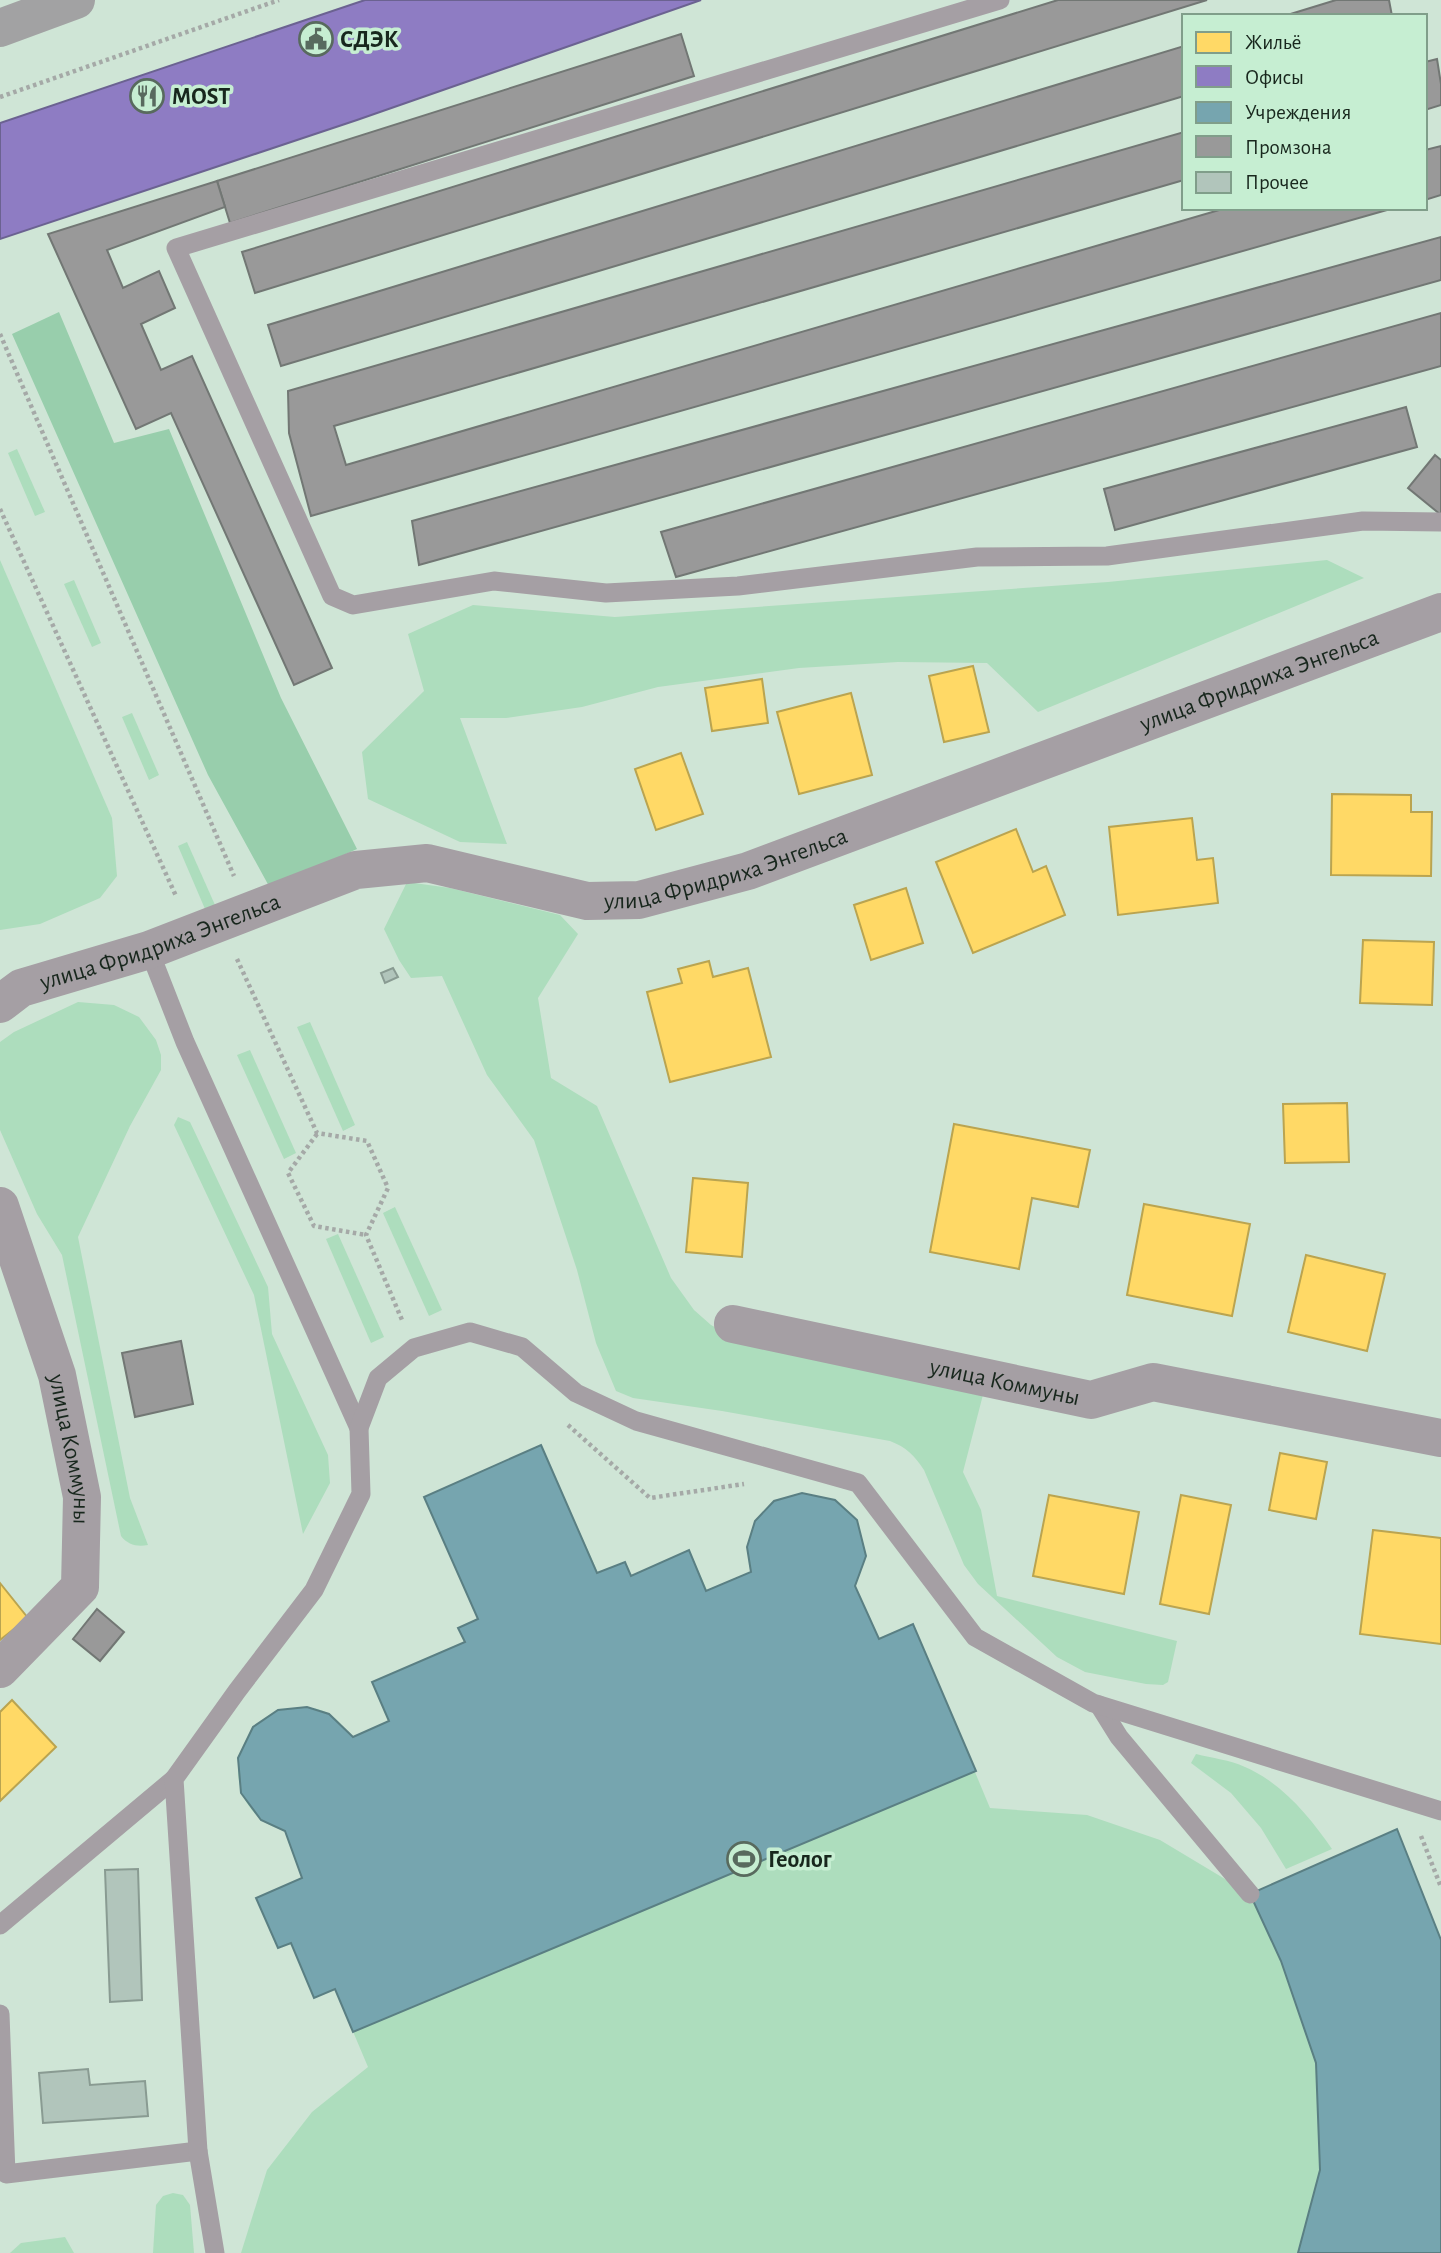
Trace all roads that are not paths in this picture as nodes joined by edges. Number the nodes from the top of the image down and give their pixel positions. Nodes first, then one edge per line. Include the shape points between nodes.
1 (76, 0) edge
2 (1000, 0) edge
3 (0, 28) edge
4 (1441, 522) edge
5 (1441, 612) edge
6 (149, 950) junction
7 (0, 1004) edge
8 (0, 1206) edge
9 (733, 1324) dead end
10 (359, 1428) junction
11 (1441, 1438) edge
12 (0, 1669) edge
13 (1099, 1705) junction
14 (174, 1779) junction
15 (1441, 1811) edge
16 (1250, 1894) dead end
17 (0, 1925) edge
18 (0, 2014) edge
19 (198, 2151) junction
20 (215, 2253) edge

1 - 3 main road
2 - 4 lane via 176,248 332,596 353,605 494,581 606,593 738,586 977,557 1107,556 1363,522
5 - 6 street, улица Фридриха Энгельса via 748,871 639,900 587,901 427,863 356,870
6 - 7 street, улица Фридриха Энгельса via 21,988
6 - 10 lane via 185,1042
8 - 12 street, улица Коммуны via 57,1375 82,1497 80,1587
9 - 11 street, улица Коммуны via 1091,1400 1153,1382
10 - 13 lane via 378,1378 414,1349 470,1332 522,1347 576,1393 636,1421 858,1483 975,1637
10 - 14 lane via 361,1494 314,1590
13 - 15 lane
13 - 16 lane via 1119,1737
14 - 17 lane
14 - 19 lane
18 - 19 lane via 6,2174
19 - 20 lane

